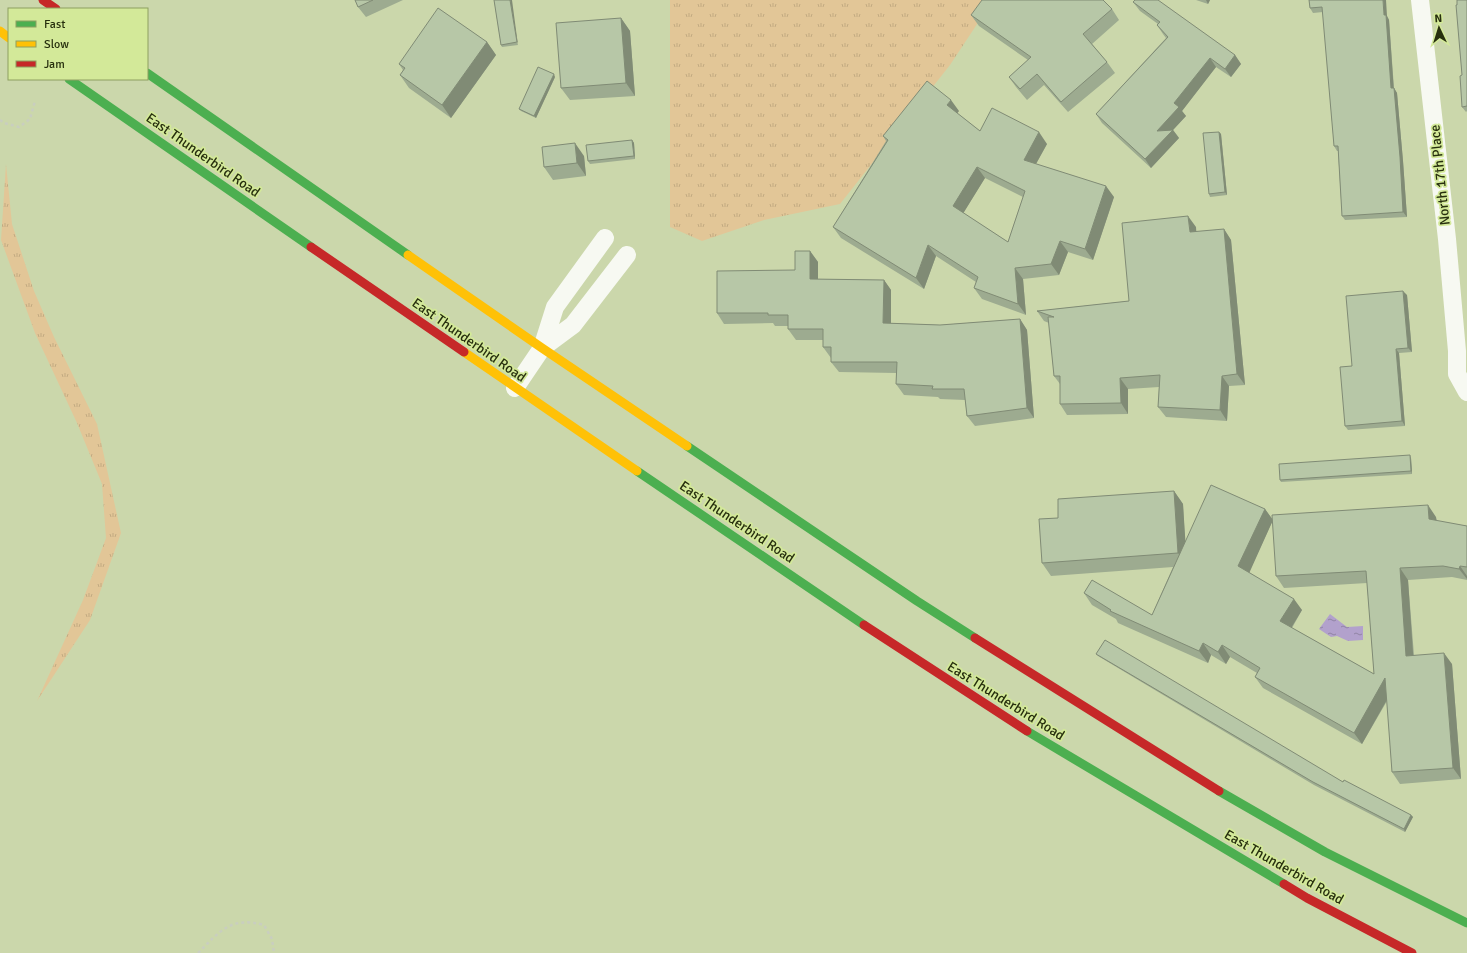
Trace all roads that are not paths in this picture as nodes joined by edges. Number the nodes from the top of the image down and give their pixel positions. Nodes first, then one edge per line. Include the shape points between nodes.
1 (43, 0) edge
2 (1420, 0) edge
3 (55, 8) edge
4 (0, 31) edge
5 (8, 37) edge
6 (148, 74) edge
7 (70, 80) edge
8 (605, 238) dead end
9 (627, 255) dead end
10 (542, 348) junction
11 (1462, 356) edge
12 (515, 388) junction
13 (1467, 392) edge
14 (1467, 923) edge
15 (1412, 953) edge

1 - 3 main road
2 - 11 street, North 17th Place
4 - 5 main road
6 - 10 main road
7 - 12 main road, East Thunderbird Road
8 - 10 street via 555,307
9 - 10 street via 573,325
10 - 12 street
10 - 14 main road via 918,601 1194,776 1325,852
11 - 13 street, North 17th Place via 1457,374
12 - 15 main road, East Thunderbird Road via 890,643 1034,736 1307,898

